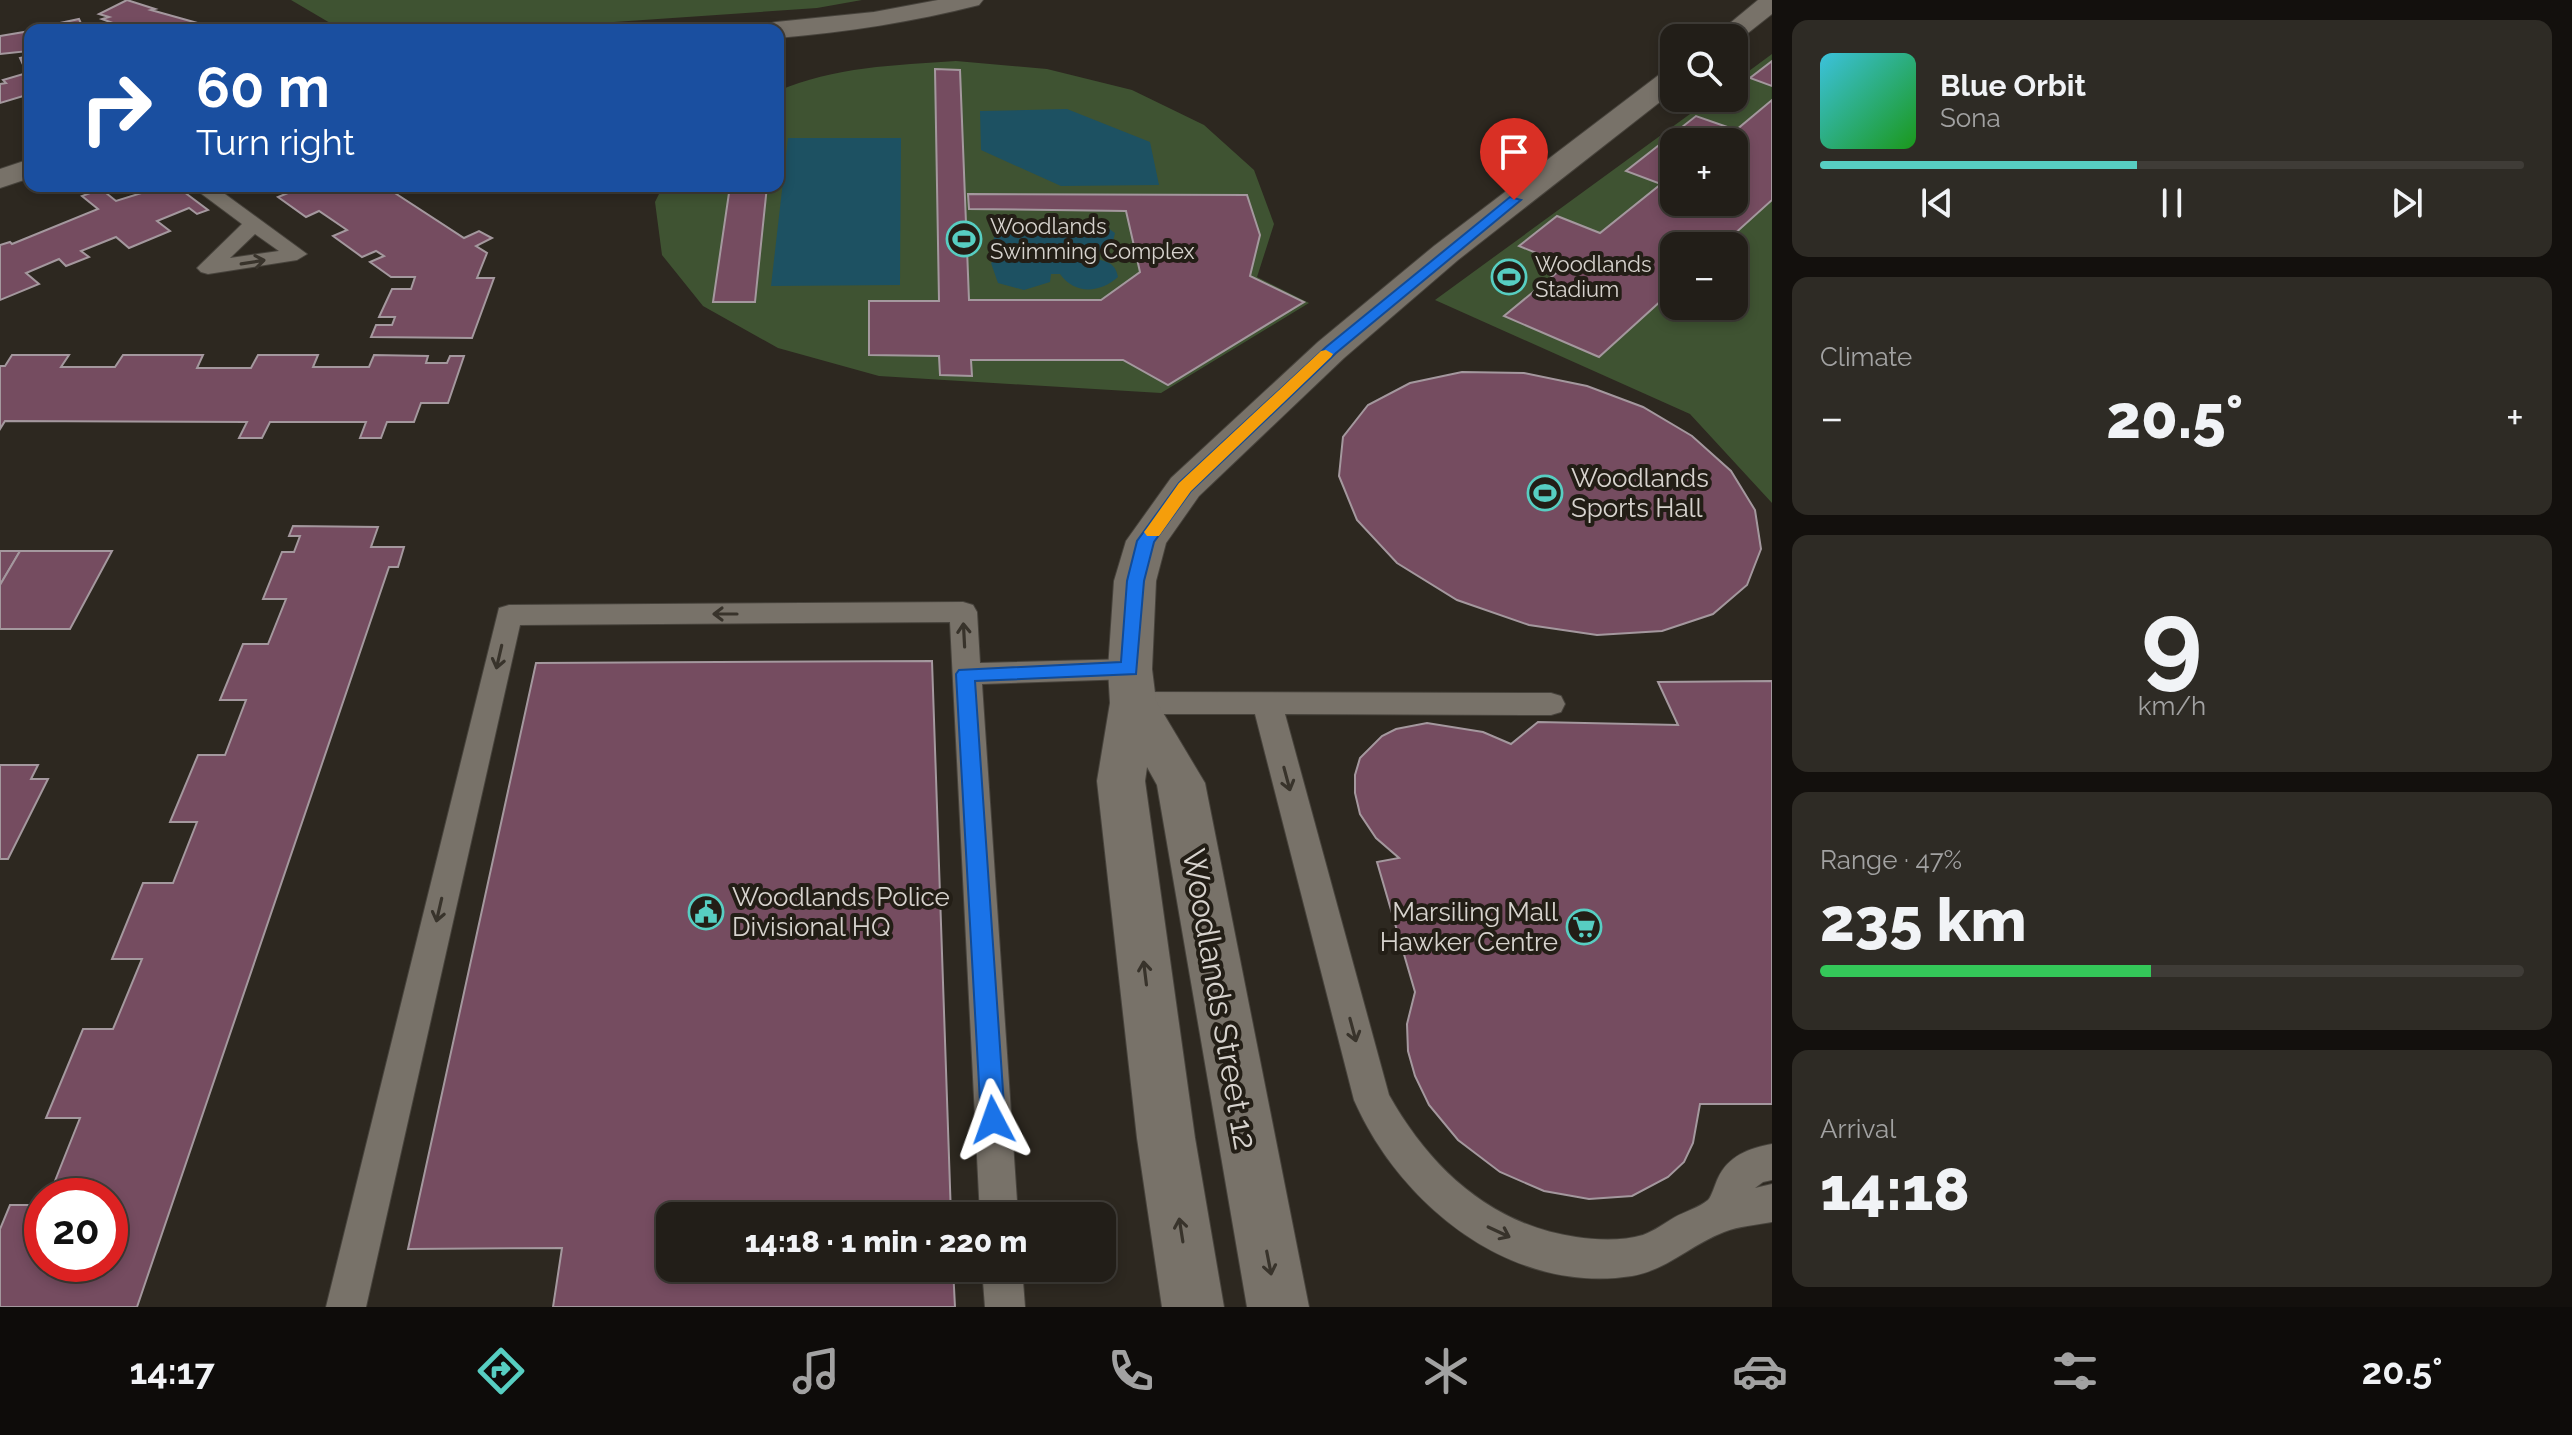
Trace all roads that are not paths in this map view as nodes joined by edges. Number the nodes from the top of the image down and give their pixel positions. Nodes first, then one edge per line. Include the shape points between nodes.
1 (970, 0) edge
2 (1772, 2) edge
3 (1743, 24) edge
4 (784, 29) edge
5 (1660, 88) edge
6 (24, 170) edge
7 (0, 179) edge
8 (210, 192) edge
9 (255, 223) junction
10 (966, 674) junction
11 (1131, 686) junction
12 (1267, 703) junction
13 (1551, 704) dead end
14 (1772, 1162) edge
15 (998, 1202) edge
16 (1772, 1203) edge
17 (1722, 1213) junction
18 (1003, 1282) edge
19 (346, 1307) edge
20 (1005, 1307) edge
21 (1193, 1307) edge
22 (1278, 1307) edge

1 - 4 street via 929,11
2 - 3 street
5 - 11 street via 1377,311 1185,487 1146,541 1135,581
6 - 7 street
8 - 9 lane
9 -> 9 lane via 208,268 297,254
10 - 11 lane
10 - 15 lane
10 -> 19 lane via 963,612 509,615
11 - 12 lane
21 -> 11 street via 1121,781
11 -> 22 street, Woodlands Street 12 via 1181,783
12 - 13 lane via 1423,713
12 -> 17 lane via 1372,1100 1405,1157 1459,1212 1541,1251 1586,1259 1633,1257
14 - 17 lane via 1736,1177
16 - 17 lane
18 - 20 lane

